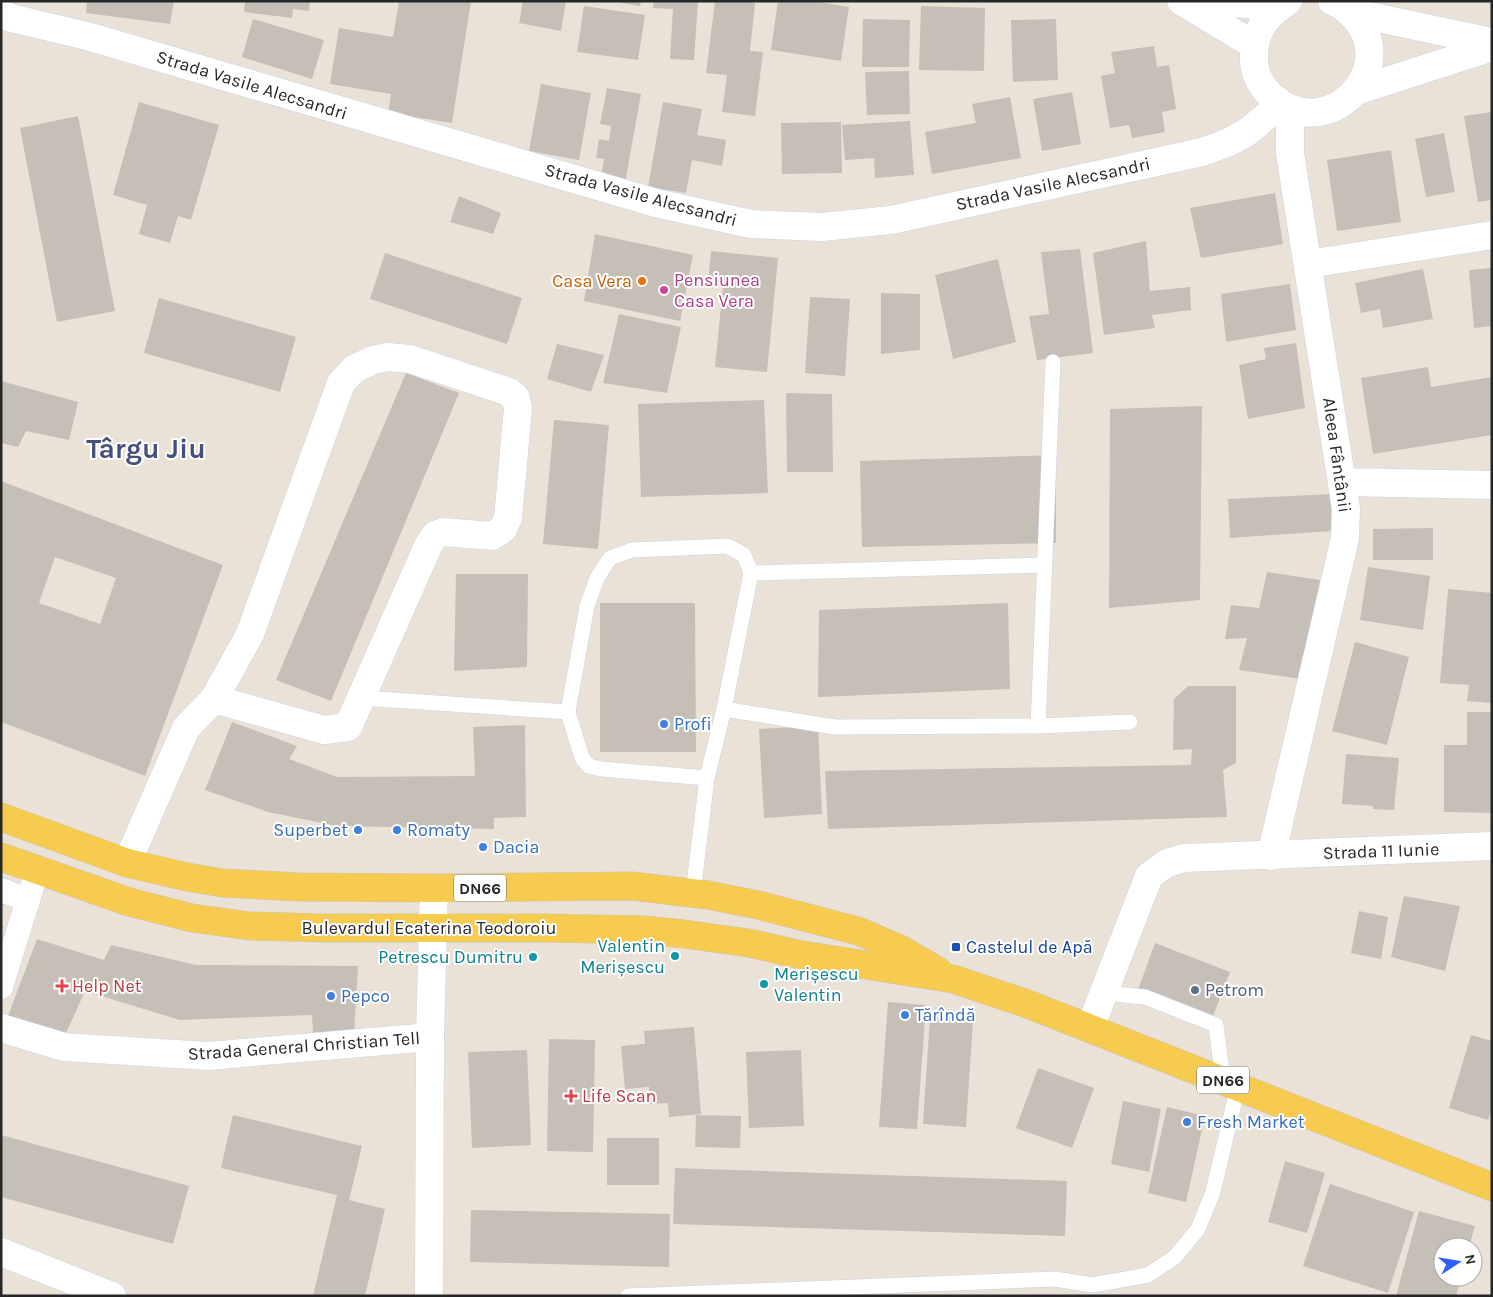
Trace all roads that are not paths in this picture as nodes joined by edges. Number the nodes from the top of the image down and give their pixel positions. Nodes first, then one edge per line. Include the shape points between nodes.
1 (1181, 1) edge
2 (1213, 1) edge
3 (1283, 4) edge
4 (1341, 7) edge
5 (1, 13) edge
6 (1492, 42) edge
7 (1254, 45) junction
8 (1492, 46) edge
9 (1356, 92) junction
10 (1285, 106) junction
11 (1492, 235) edge
12 (1308, 264) junction
13 (1053, 362) dead end
14 (1343, 482) junction
15 (1492, 485) edge
16 (1044, 565) junction
17 (751, 573) junction
18 (362, 698) junction
19 (214, 699) junction
20 (724, 709) junction
21 (568, 712) junction
22 (1130, 722) dead end
23 (1038, 726) junction
24 (707, 778) junction
25 (1, 817) edge
26 (1492, 846) edge
27 (1271, 856) junction
28 (1, 857) edge
29 (127, 863) junction
30 (37, 870) junction
31 (434, 888) junction
32 (1, 890) edge
33 (693, 893) junction
34 (28, 900) junction
35 (433, 929) junction
36 (952, 979) junction
37 (1, 987) edge
38 (1104, 993) junction
39 (1, 1028) edge
40 (1090, 1028) junction
41 (430, 1037) junction
42 (1230, 1083) junction
43 (1492, 1187) edge
44 (1, 1252) edge
45 (112, 1296) edge
46 (429, 1296) edge
47 (628, 1296) edge

1 - 7 street
2 - 3 street
3 - 7 street via 1267,17 1258,30
4 - 6 street
4 - 9 street via 1360,24 1369,51 1364,79
5 - 10 street, Strada Vasile Alecsandri via 656,203 751,224 822,227 892,220 1202,152 1246,133
7 - 10 street via 1258,79 1268,94
8 - 9 street
9 - 10 street via 1342,104 1326,111 1308,113
10 - 12 street, Aleea Fântânii
11 - 12 street
12 - 14 street, Aleea Fântânii
13 - 16 lane
14 - 15 street
14 - 27 street, Aleea Fântânii via 1345,538
16 - 17 lane
16 - 23 lane
17 - 20 lane
17 - 21 lane via 744,555 726,546 632,550 610,558 597,578 587,606
18 - 19 street via 348,726 324,730
18 - 19 street via 435,535 443,532 492,536 503,529 508,518 518,408 516,398 509,392 410,359 388,357 373,360 354,369 341,383 250,634
18 - 21 lane
19 - 29 street via 186,728
20 - 23 lane via 835,728
20 - 24 lane
21 - 24 lane via 582,758 589,766
22 - 23 lane
24 - 33 lane
25 - 29 main road, Bulevardul Ecaterina Teodoroiu / DN66
26 - 27 street, Strada 11 Iunie
27 - 38 street, Strada 11 Iunie via 1184,858 1167,863 1149,876
28 - 30 main road, Bulevardul Ecaterina Teodoroiu / DN66
29 - 31 main road, Bulevardul Ecaterina Teodoroiu / DN66 via 223,883
30 - 34 street
30 - 35 main road, Bulevardul Ecaterina Teodoroiu / DN66 via 129,902 192,918 250,926
31 - 33 main road, Bulevardul Ecaterina Teodoroiu / DN66 via 632,886
31 - 35 street, Strada General Christian Tell
32 - 34 street
33 - 36 main road, Bulevardul Ecaterina Teodoroiu / DN66 via 758,905 858,931 900,949
34 - 37 street
35 - 36 main road, Bulevardul Ecaterina Teodoroiu / DN66 via 645,930 749,943
35 - 41 street, Strada General Christian Tell
36 - 40 main road, Bulevardul Ecaterina Teodoroiu / DN66 via 1025,1002
38 - 40 street, Strada 11 Iunie
38 - 42 lane via 1145,997 1216,1025
39 - 41 street, Strada General Christian Tell via 64,1047 208,1056
40 - 42 main road, Bulevardul Ecaterina Teodoroiu / DN66
41 - 46 street, Strada General Christian Tell
42 - 43 main road, Bulevardul Ecaterina Teodoroiu / DN66
42 - 47 lane via 1213,1192 1198,1229 1175,1257 1148,1275 1092,1284 1054,1279
44 - 45 street

